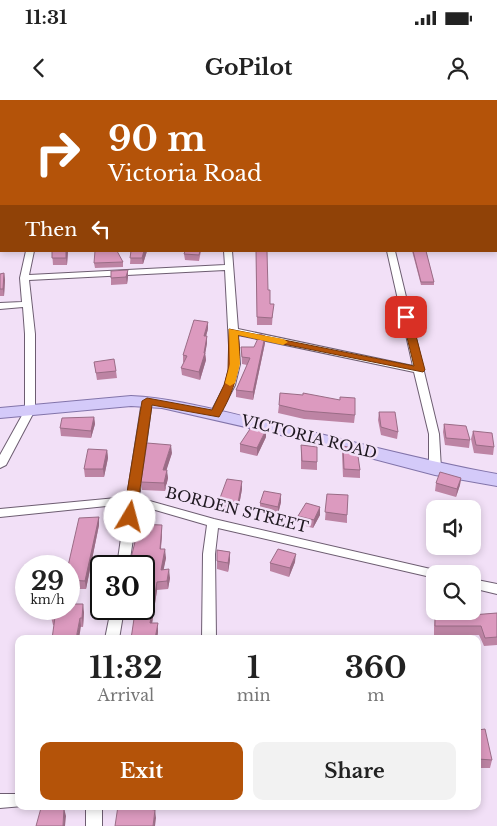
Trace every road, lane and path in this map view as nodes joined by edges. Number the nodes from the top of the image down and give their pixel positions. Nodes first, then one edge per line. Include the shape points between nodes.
1 (30, 252) edge
2 (228, 252) edge
3 (391, 252) edge
4 (227, 267) junction
5 (24, 278) junction
6 (28, 304) junction
7 (0, 306) edge
8 (233, 331) junction
9 (420, 370) junction
10 (147, 401) junction
11 (30, 410) junction
12 (0, 413) edge
13 (215, 414) junction
14 (0, 465) edge
15 (435, 469) junction
16 (497, 480) edge
17 (132, 500) junction
18 (0, 513) edge
19 (213, 523) junction
20 (124, 555) edge
21 (426, 572) edge
22 (481, 585) edge
23 (497, 589) edge
24 (115, 620) edge
25 (113, 635) edge
26 (209, 635) edge
27 (0, 801) edge
28 (15, 801) edge
29 (94, 810) edge
30 (94, 826) edge

1 - 5 street
2 - 4 street
3 - 9 street
4 - 5 street
4 - 8 street
5 - 6 street
6 - 7 street
6 - 11 street via 32,368
8 - 9 street
8 - 13 street via 234,370
9 - 15 street via 435,441
10 - 11 main road, VICTORIA ROAD
10 - 13 main road, VICTORIA ROAD
10 - 17 street
11 - 12 main road, VICTORIA ROAD
11 - 14 street
13 - 15 main road, VICTORIA ROAD
15 - 16 main road, VICTORIA ROAD
17 - 18 street, BORDEN STREET
17 - 19 street, BORDEN STREET
17 - 20 street
19 - 21 street, BORDEN STREET
19 - 26 street
22 - 23 street
24 - 25 street
27 - 28 street
29 - 30 street

